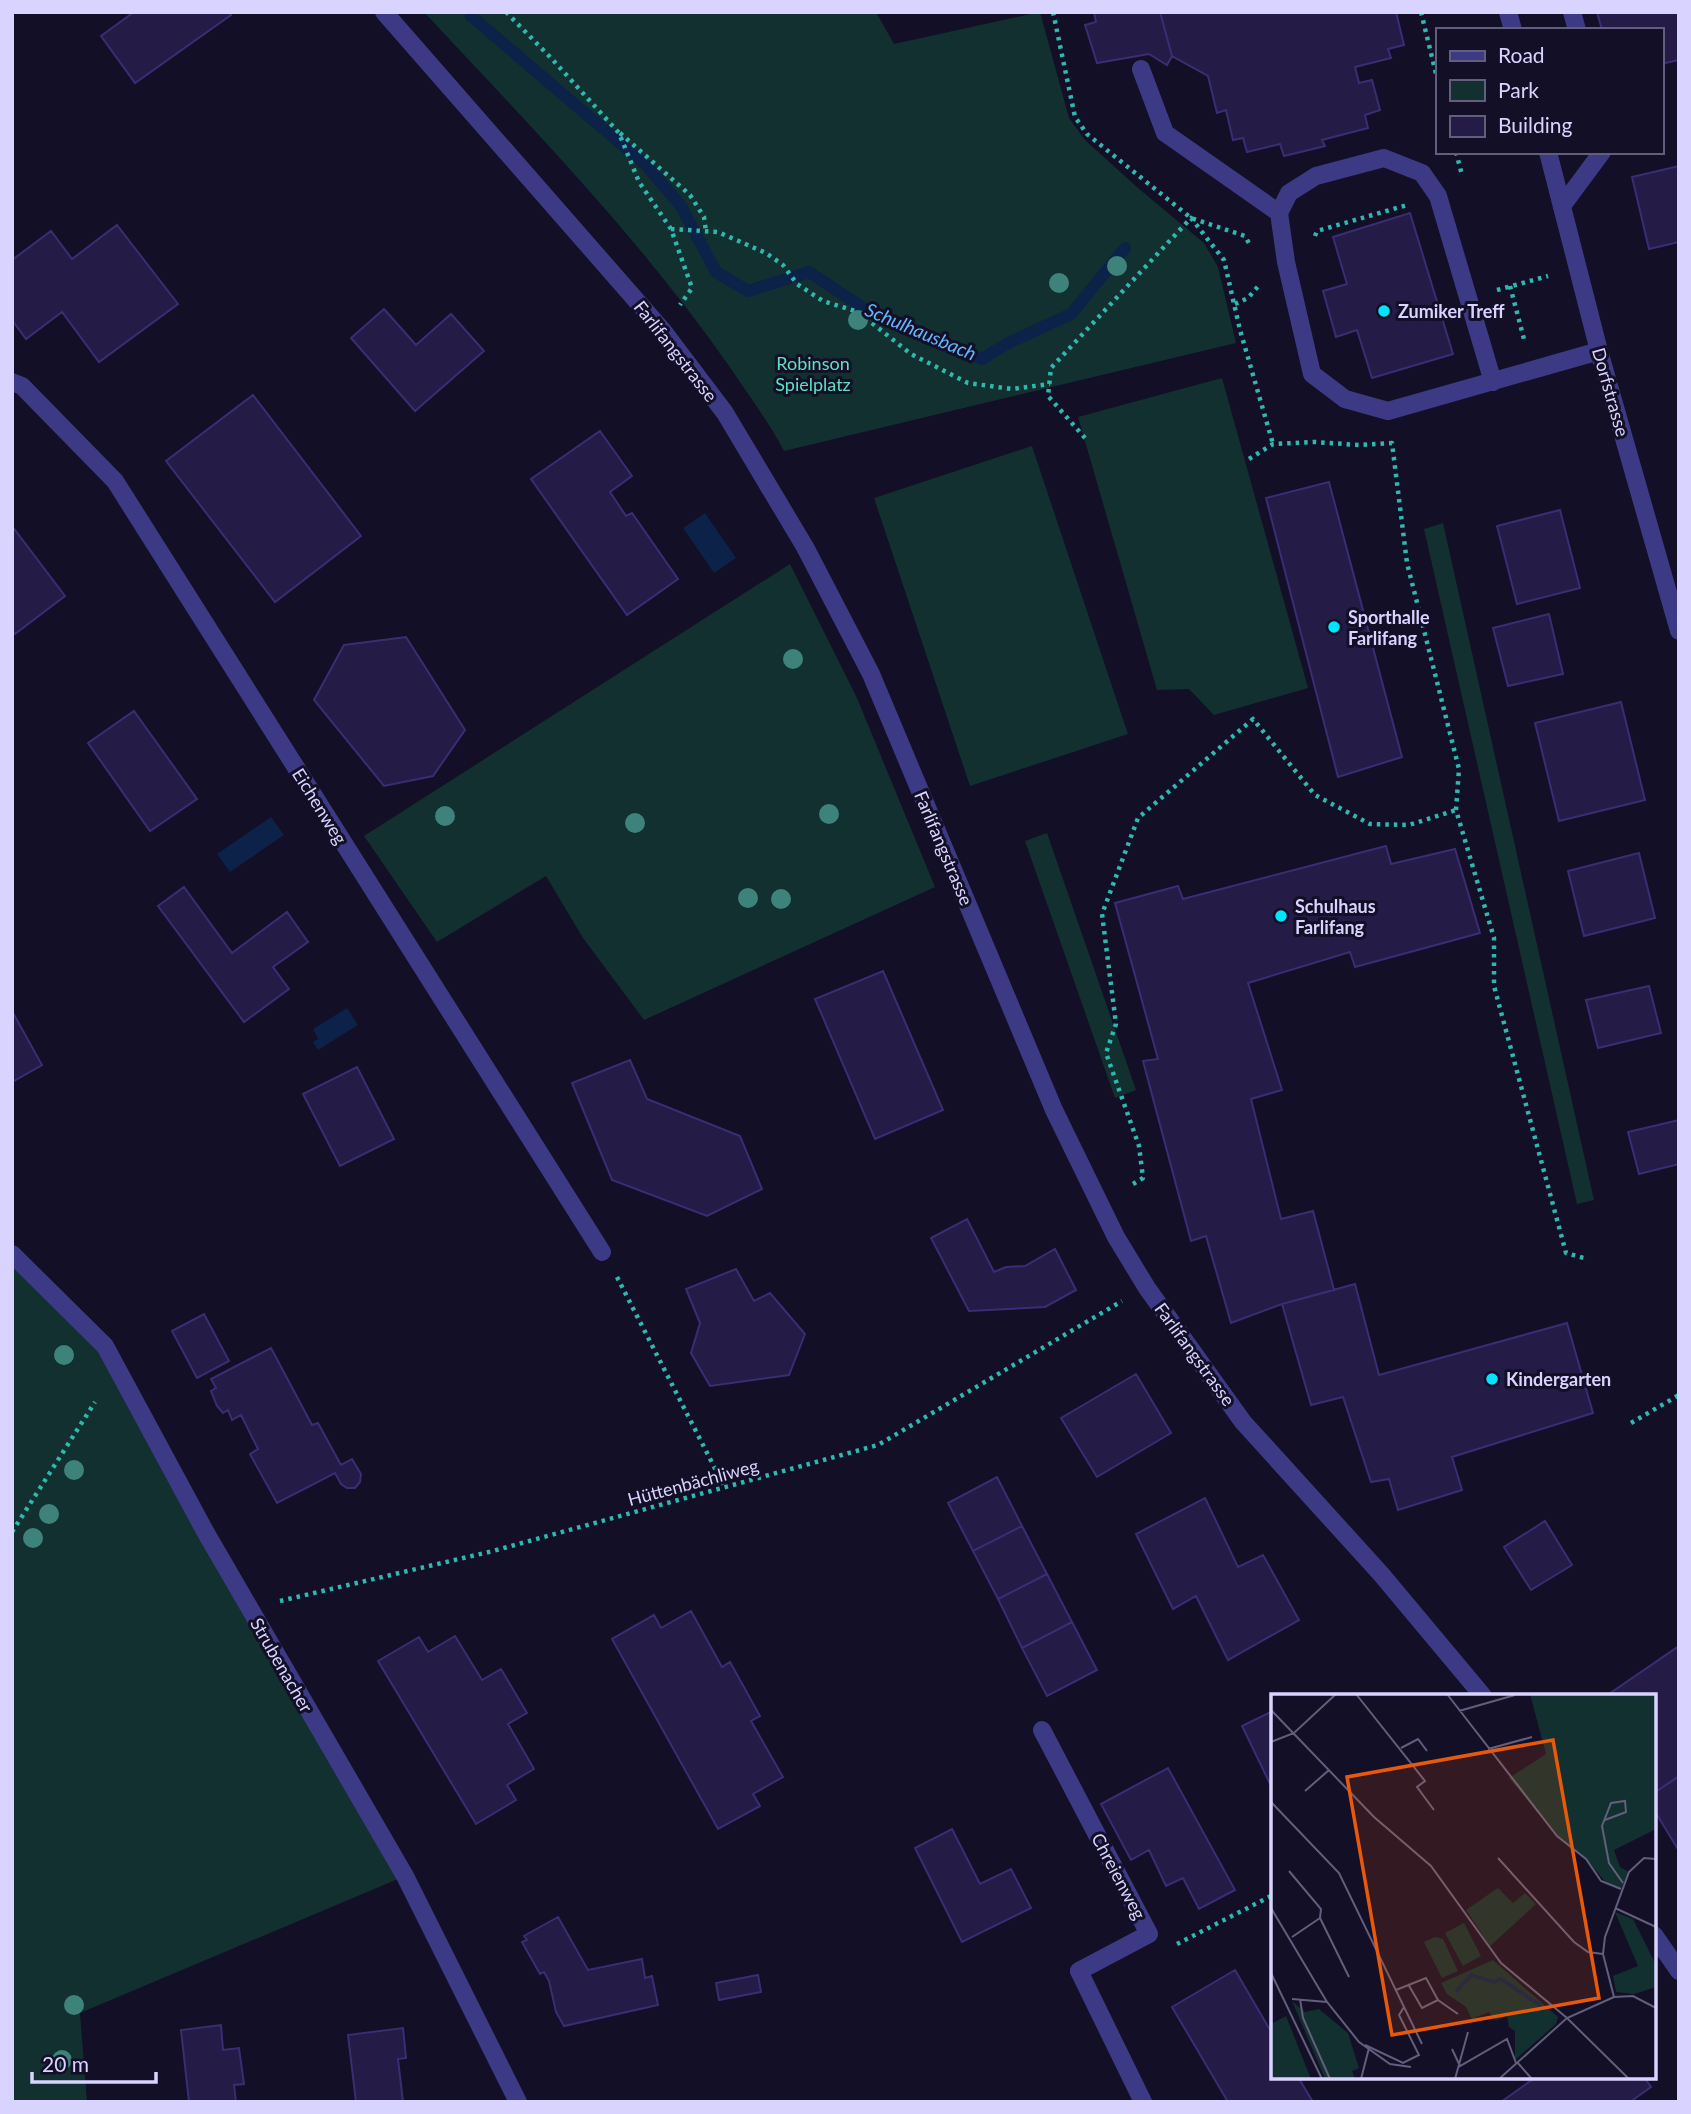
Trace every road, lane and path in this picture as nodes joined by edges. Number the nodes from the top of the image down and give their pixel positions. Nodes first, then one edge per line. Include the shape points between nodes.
1 (384, 12) edge
2 (506, 12) edge
3 (1052, 12) edge
4 (1421, 12) edge
5 (1141, 69) dead end
6 (1436, 74) edge
7 (620, 133) junction
8 (1549, 154) edge
9 (1601, 154) edge
10 (1415, 202) dead end
11 (1562, 206) junction
12 (1279, 213) junction
13 (1191, 218) junction
14 (671, 229) junction
15 (705, 232) junction
16 (1313, 240) dead end
17 (1256, 256) dead end
18 (1261, 275) dead end
19 (1548, 276) dead end
20 (1510, 286) junction
21 (1493, 291) dead end
22 (1234, 304) junction
23 (678, 308) dead end
24 (1525, 345) dead end
25 (1600, 351) junction
26 (12, 382) edge
27 (1493, 382) junction
28 (1049, 384) junction
29 (1086, 438) dead end
30 (1273, 444) junction
31 (1249, 459) dead end
32 (1679, 631) edge
33 (1456, 810) junction
34 (1133, 1184) dead end
35 (601, 1252) joint
36 (12, 1254) edge
37 (1584, 1258) dead end
38 (1112, 1305) dead end
39 (1679, 1395) edge
40 (95, 1402) dead end
41 (1632, 1423) dead end
42 (725, 1488) junction
43 (12, 1532) edge
44 (249, 1608) junction
45 (1481, 1694) edge
46 (1042, 1730) dead end
47 (1271, 1896) edge
48 (1149, 1934) junction
49 (1656, 1938) edge
50 (1679, 1972) edge
51 (518, 2102) edge
52 (1143, 2102) edge

1 - 45 street, Farlifangstrasse via 663,331 725,413 805,547 870,674 1054,1110 1116,1237 1243,1422 1381,1574
2 - 7 path
3 - 13 path via 1075,117 1087,134
4 - 6 path
5 - 12 street via 1164,133
7 - 14 path via 639,182
7 - 15 path via 690,195 704,217
8 - 11 street, Dorfstrasse
9 - 11 street
10 - 16 path via 1317,231
11 - 25 street, Dorfstrasse
12 - 27 street via 1312,374 1345,399 1388,411
12 - 27 street via 1290,193 1316,176 1384,158 1422,173 1438,196
13 - 17 path via 1245,236
13 - 22 path via 1224,260
13 - 28 path via 1051,368
14 - 15 path
14 - 23 path via 692,288
15 - 28 path via 718,232 766,253 823,301 858,312 911,354 968,383 1012,389
18 - 22 path via 1261,283 1248,298
19 - 20 path
20 - 21 path
20 - 24 path
22 - 30 path
25 - 27 street
25 - 32 street, Dorfstrasse
26 - 35 street, Eichenweg via 22,386 115,481
28 - 29 path via 1048,396
30 - 31 path
30 - 33 path via 1392,443 1407,563 1458,769
33 - 34 path via 1409,825 1370,824 1315,795 1253,719 1138,818 1102,914 1116,1024 1106,1054 1139,1146 1143,1178
33 - 37 path via 1494,938 1494,986 1566,1253
35 - 42 path
36 - 44 street, Strubenacher via 105,1346
38 - 42 path, Hüttenbächliweg via 878,1445
39 - 41 path
40 - 43 path
42 - 44 path, Hüttenbächliweg via 494,1551
44 - 51 street, Strubenacher via 405,1876
46 - 48 street, Chreienweg
47 - 48 path via 1159,1954
48 - 52 street, Chreienweg via 1079,1971
49 - 50 street

